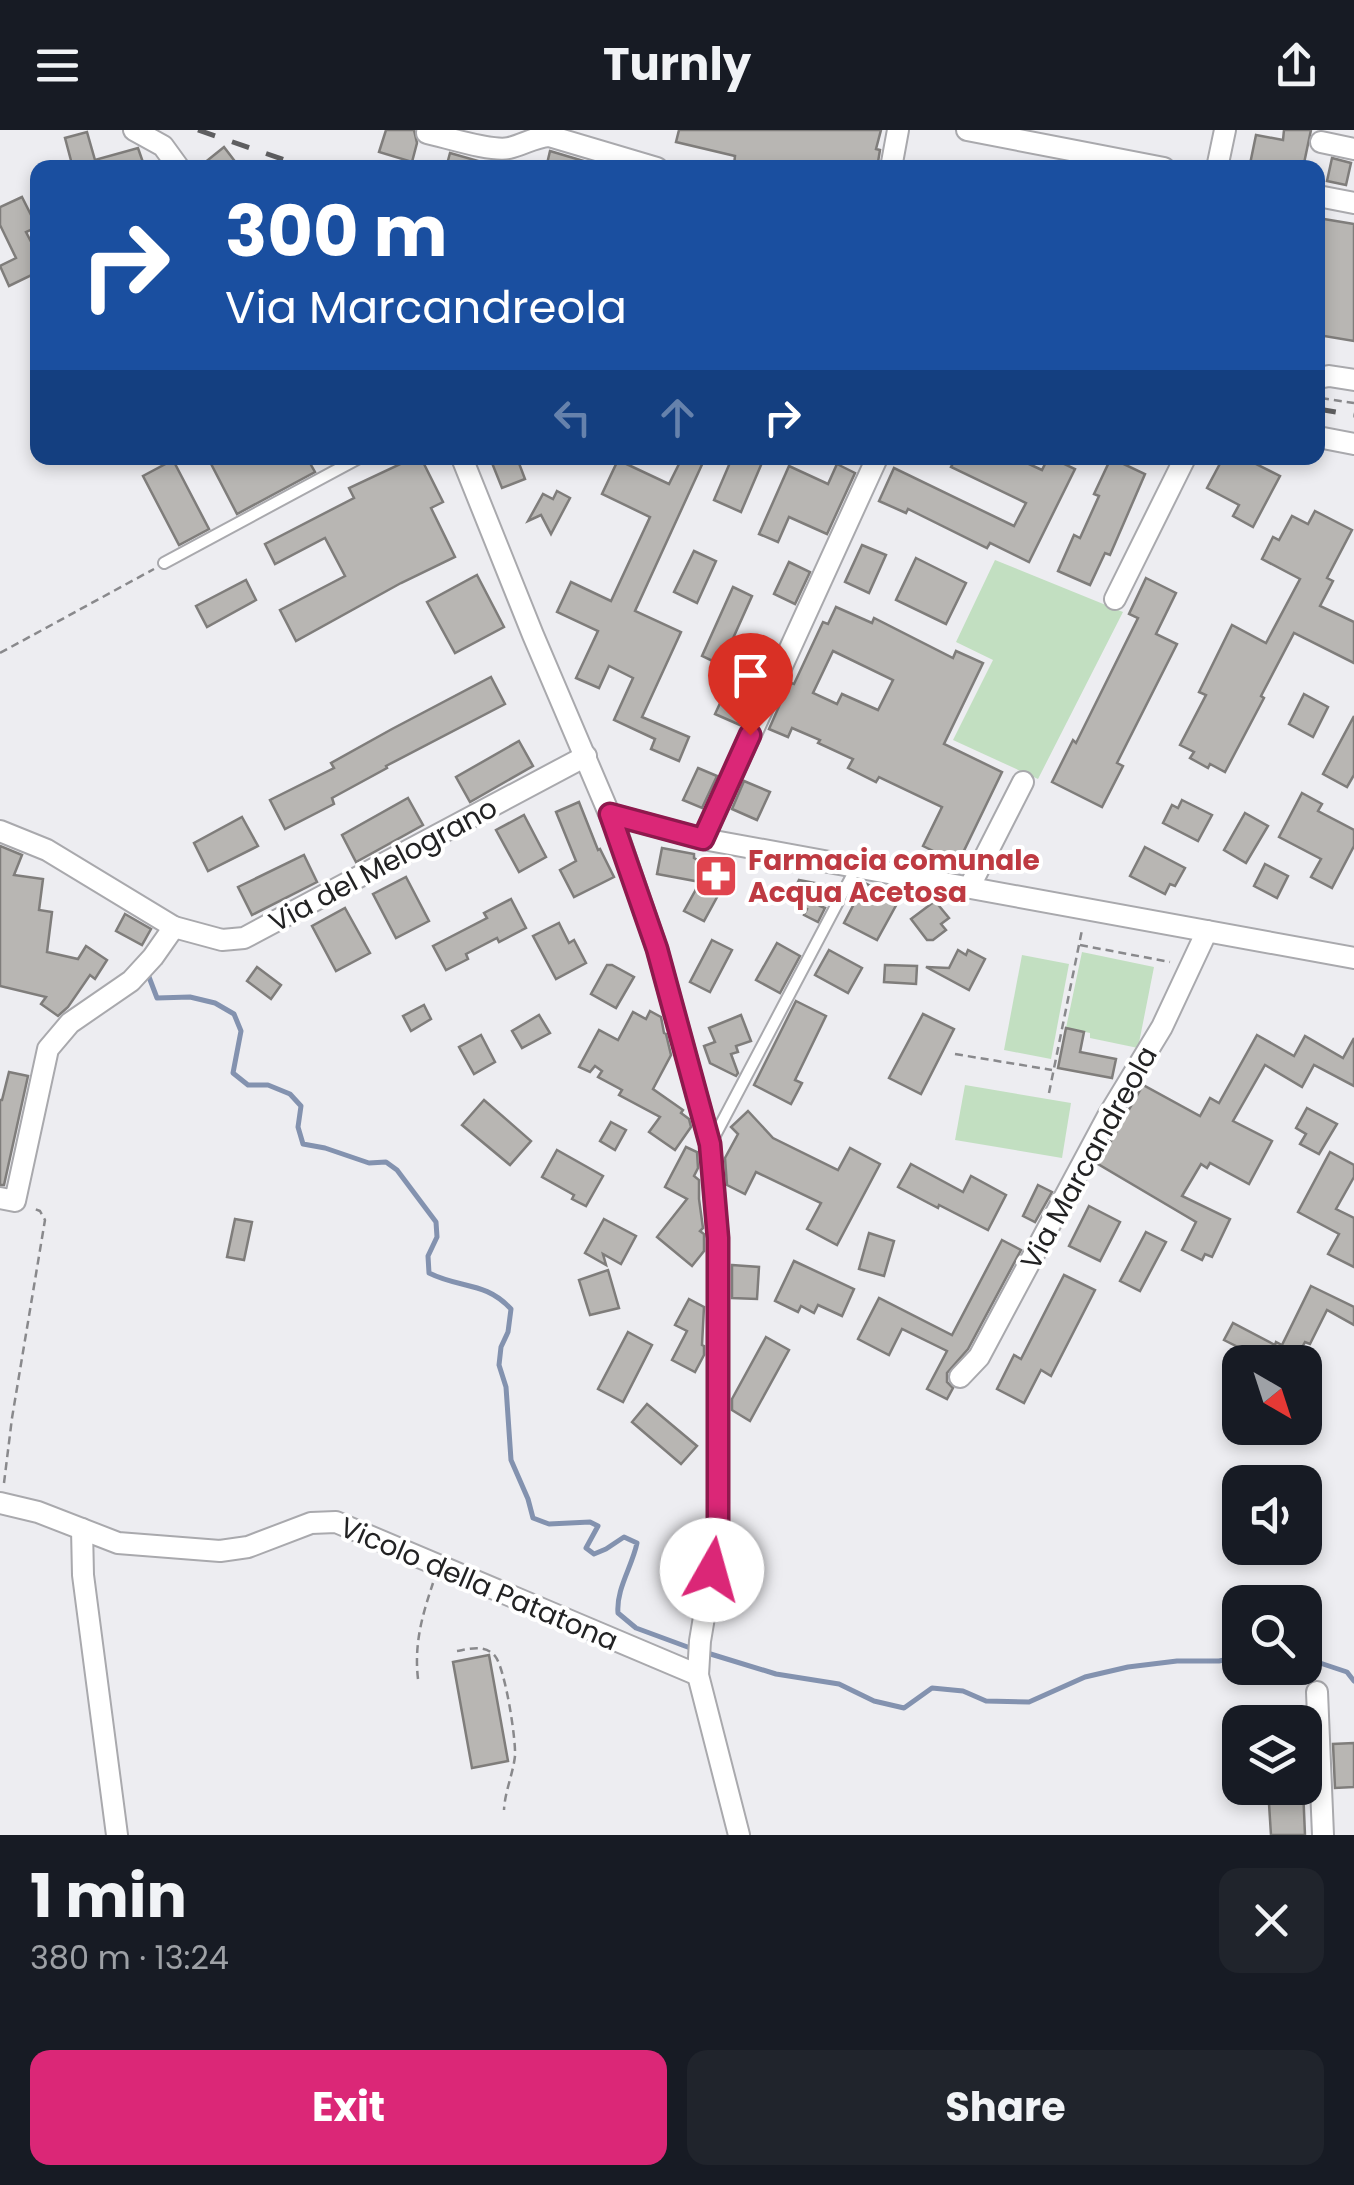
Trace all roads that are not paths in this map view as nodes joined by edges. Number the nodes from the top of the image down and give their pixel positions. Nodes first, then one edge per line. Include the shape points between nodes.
1 (134, 130) edge
2 (898, 130) edge
3 (967, 130) edge
4 (1226, 130) edge
5 (426, 133) dead end
6 (1321, 142) dead end
7 (1354, 149) edge
8 (174, 160) edge
9 (630, 160) edge
10 (892, 160) edge
11 (1123, 160) edge
12 (1219, 160) edge
13 (1325, 197) edge
14 (1354, 203) edge
15 (1325, 377) edge
16 (1354, 380) edge
17 (1325, 439) edge
18 (1354, 444) edge
19 (346, 465) edge
20 (465, 465) edge
21 (874, 465) edge
22 (1182, 465) edge
23 (164, 563) road end
24 (1115, 599) dead end
25 (586, 756) junction
26 (1022, 782) dead end
27 (610, 814) junction
28 (0, 830) edge
29 (703, 839) junction
30 (857, 866) junction
31 (970, 886) junction
32 (174, 927) junction
33 (1207, 931) junction
34 (1354, 958) edge
35 (710, 1144) junction
36 (7, 1200) edge
37 (960, 1377) dead end
38 (1, 1503) edge
39 (82, 1529) junction
40 (699, 1658) junction
41 (1317, 1692) dead end
42 (117, 1835) edge
43 (739, 1835) edge
44 (1323, 1835) edge

1 - 8 street via 164,146
2 - 10 street
3 - 11 street
4 - 12 street
5 - 9 street via 498,149 549,136
6 - 7 street
13 - 14 street
15 - 16 street
17 - 18 street
19 - 23 lane
20 - 25 street
21 - 29 street
22 - 24 street
25 - 27 street
25 - 32 street, Via del Melograno via 244,938 222,940
26 - 31 street
27 - 29 street
27 - 35 street via 657,949
28 - 32 street, Via del Melograno via 47,850
29 - 30 street
30 - 31 street
30 - 35 lane
31 - 33 street
32 - 36 street via 130,981 70,1023 48,1049
33 - 34 street
33 - 37 street, Via Marcandreola via 1162,1027 979,1357
35 - 40 street via 718,1238 718,1534
38 - 39 street, Vicolo della Patatona
39 - 40 street, Vicolo della Patatona via 118,1544 220,1552 329,1521
39 - 42 street
40 - 43 street
41 - 44 street

